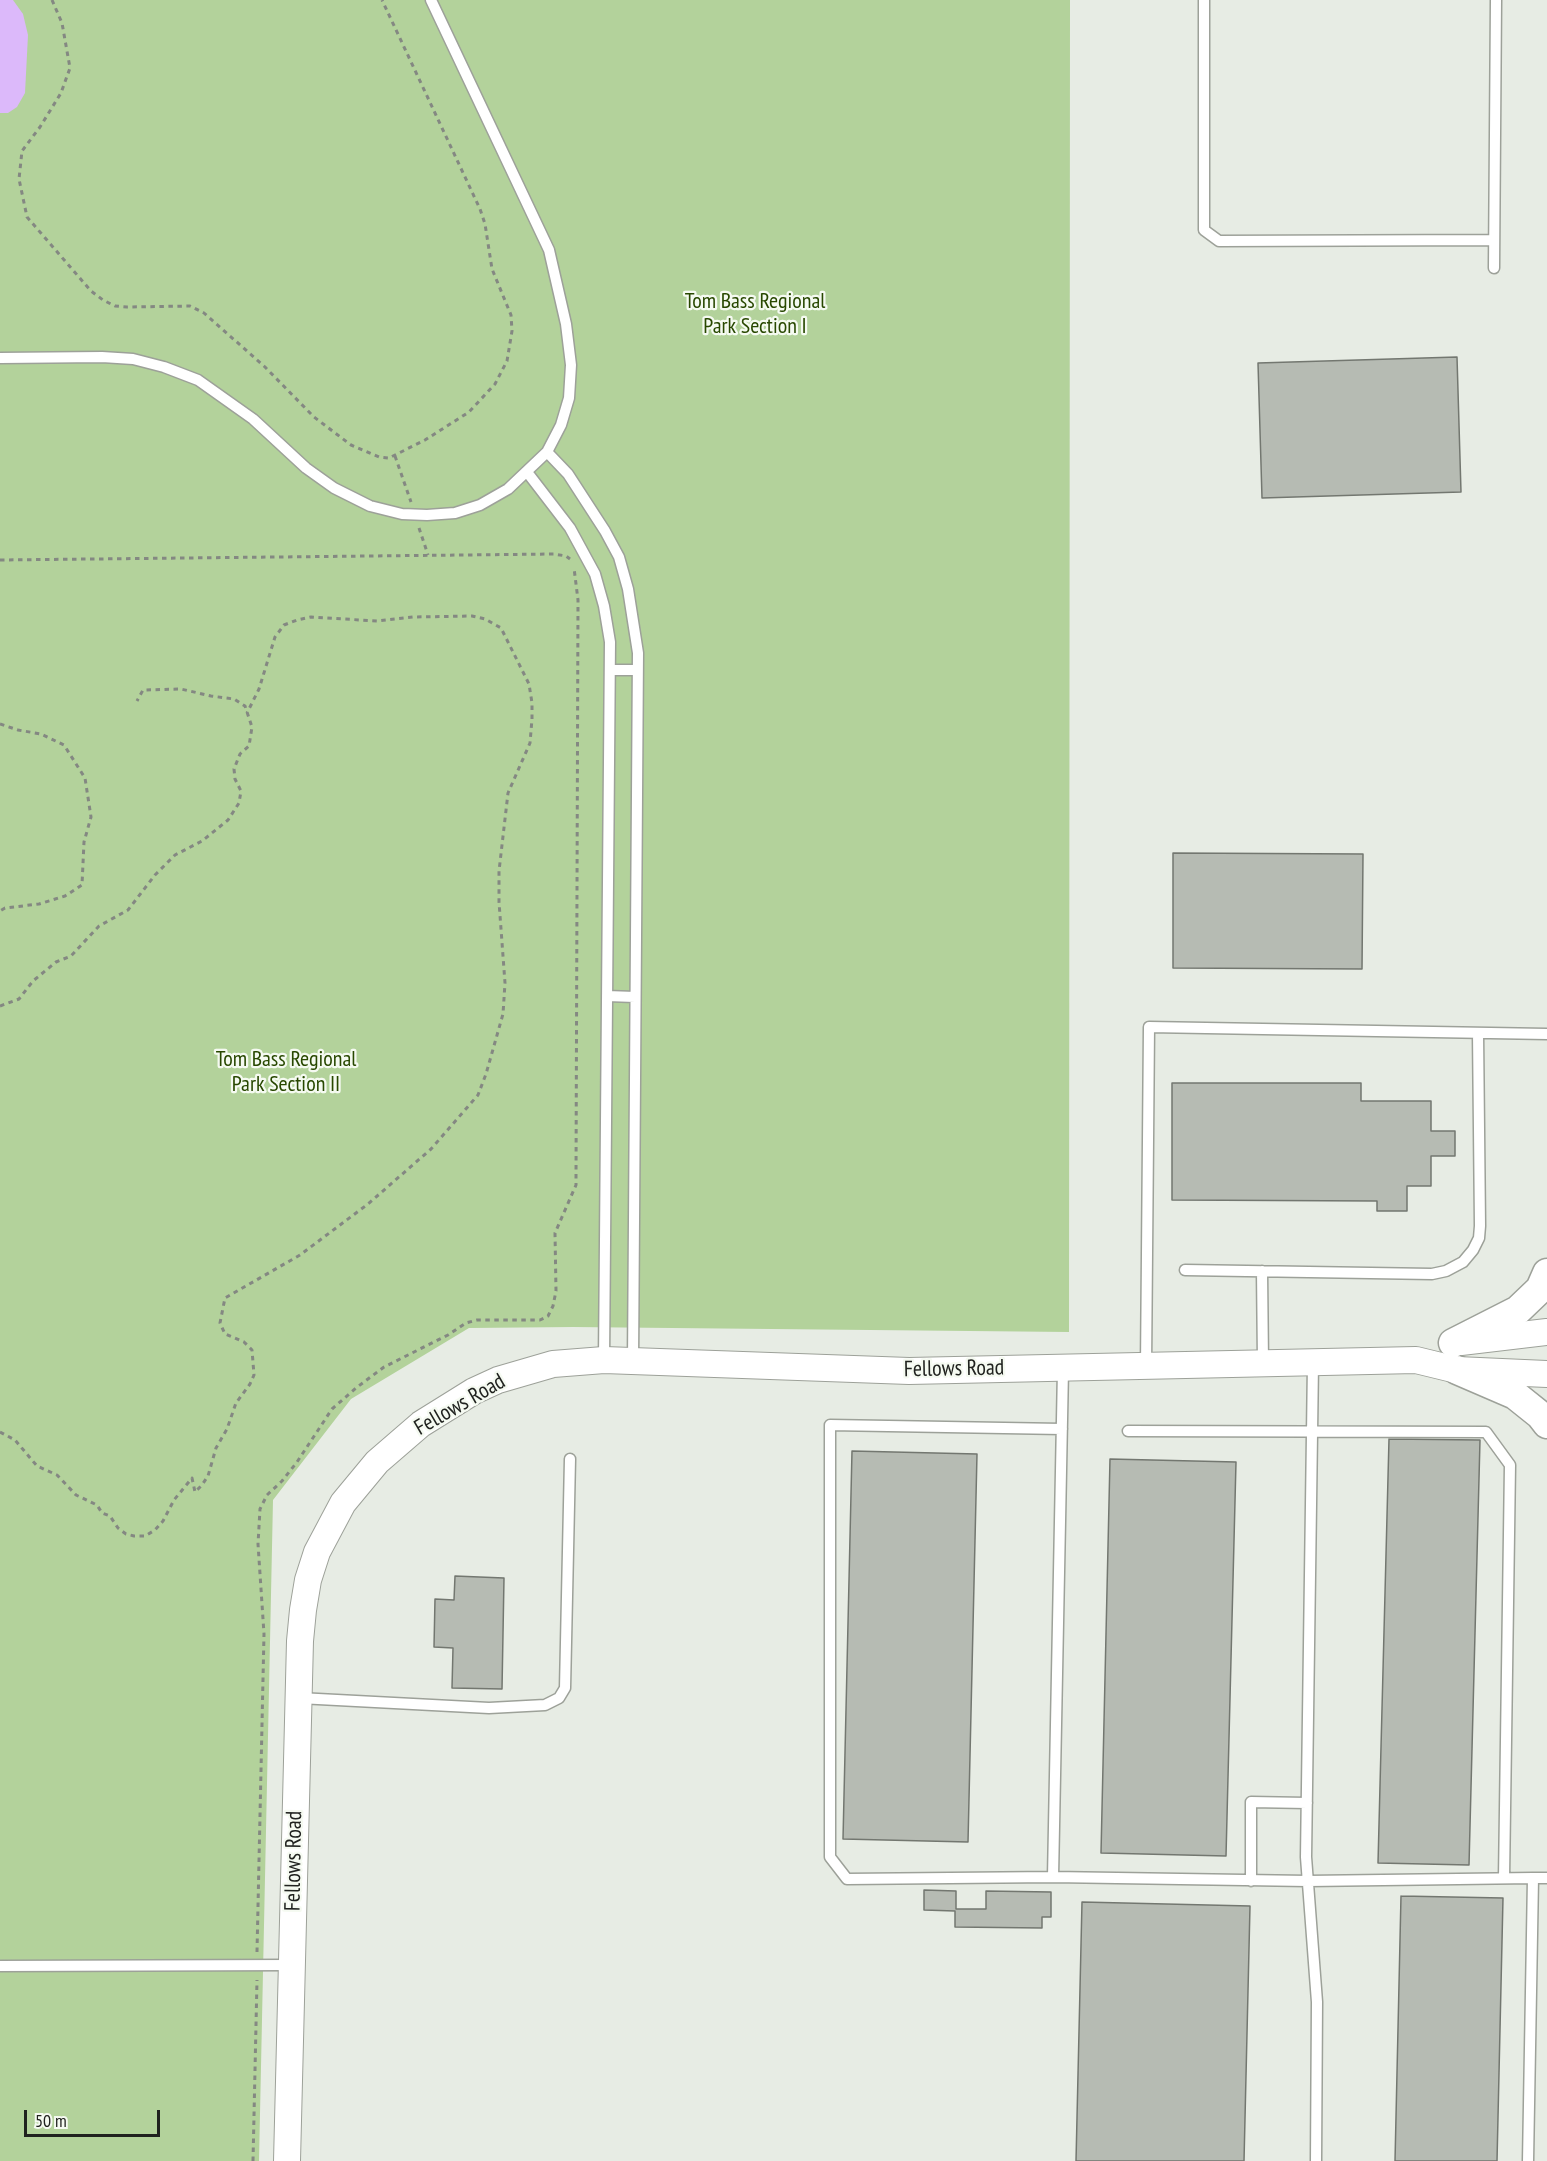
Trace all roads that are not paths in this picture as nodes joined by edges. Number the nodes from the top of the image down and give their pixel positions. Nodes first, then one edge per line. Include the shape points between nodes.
1 (431, 0) edge
2 (1204, 0) edge
3 (1497, 0) edge
4 (1494, 240) junction
5 (1494, 268) dead end
6 (0, 358) edge
7 (547, 452) junction
8 (527, 472) junction
9 (610, 670) junction
10 (637, 670) junction
11 (607, 996) junction
12 (635, 997) junction
13 (1479, 1033) junction
14 (1547, 1034) edge
15 (1185, 1270) dead end
16 (1262, 1271) junction
17 (1547, 1273) edge
18 (1547, 1332) edge
19 (1455, 1356) junction
20 (604, 1360) junction
21 (633, 1361) junction
22 (1313, 1362) junction
23 (1263, 1363) junction
24 (1146, 1366) junction
25 (1063, 1367) junction
26 (1547, 1374) edge
27 (1547, 1424) edge
28 (1062, 1429) junction
29 (1312, 1430) junction
30 (1128, 1431) dead end
31 (570, 1458) dead end
32 (298, 1698) junction
33 (1307, 1803) junction
34 (1053, 1877) junction
35 (1504, 1878) junction
36 (1533, 1878) junction
37 (1547, 1878) edge
38 (1251, 1881) junction
39 (1308, 1881) junction
40 (292, 1965) junction
41 (0, 1966) edge
42 (287, 2161) edge
43 (1316, 2161) edge
44 (1528, 2161) edge

1 - 7 lane via 537,223 556,276 571,365 569,398
2 - 4 lane via 1204,230 1219,242
3 - 4 lane
4 - 5 lane
6 - 8 lane via 133,359 198,380 253,419 334,488 370,506 402,514 455,513 480,505
7 - 8 lane
7 - 10 lane via 568,474 619,557 628,589
8 - 9 lane via 570,528 595,574 610,642
9 - 10 lane
9 - 11 lane
10 - 12 lane
11 - 12 lane
11 - 20 lane
12 - 21 lane
13 - 14 lane
13 - 16 lane via 1480,1226 1479,1238 1463,1262 1432,1274
13 - 24 lane via 1149,1027
15 - 16 lane
16 - 23 lane
17 - 19 main road via 1540,1289 1518,1310
18 - 19 street, Fellows Road
19 - 22 street, Fellows Road
19 - 26 street, Fellows Road
19 - 27 main road via 1515,1395
20 - 21 street, Fellows Road
20 - 32 street, Fellows Road via 553,1364 474,1391 421,1424 369,1470 343,1503 317,1552 303,1610
21 - 25 street, Fellows Road via 909,1371
22 - 23 street, Fellows Road
22 - 29 lane
23 - 24 street, Fellows Road
24 - 25 street, Fellows Road
25 - 28 lane
28 - 34 lane
28 - 34 lane via 830,1425 830,1857 847,1879
29 - 30 lane
29 - 33 lane
29 - 35 lane via 1486,1432 1510,1465
31 - 32 lane via 565,1688 559,1698 545,1705 489,1708
32 - 40 street, Fellows Road
33 - 38 lane via 1251,1802
33 - 39 lane
34 - 38 lane
35 - 36 lane
35 - 39 lane
36 - 37 lane
36 - 44 lane
38 - 39 lane
39 - 43 lane via 1317,2002
40 - 41 lane
40 - 42 street, Fellows Road

